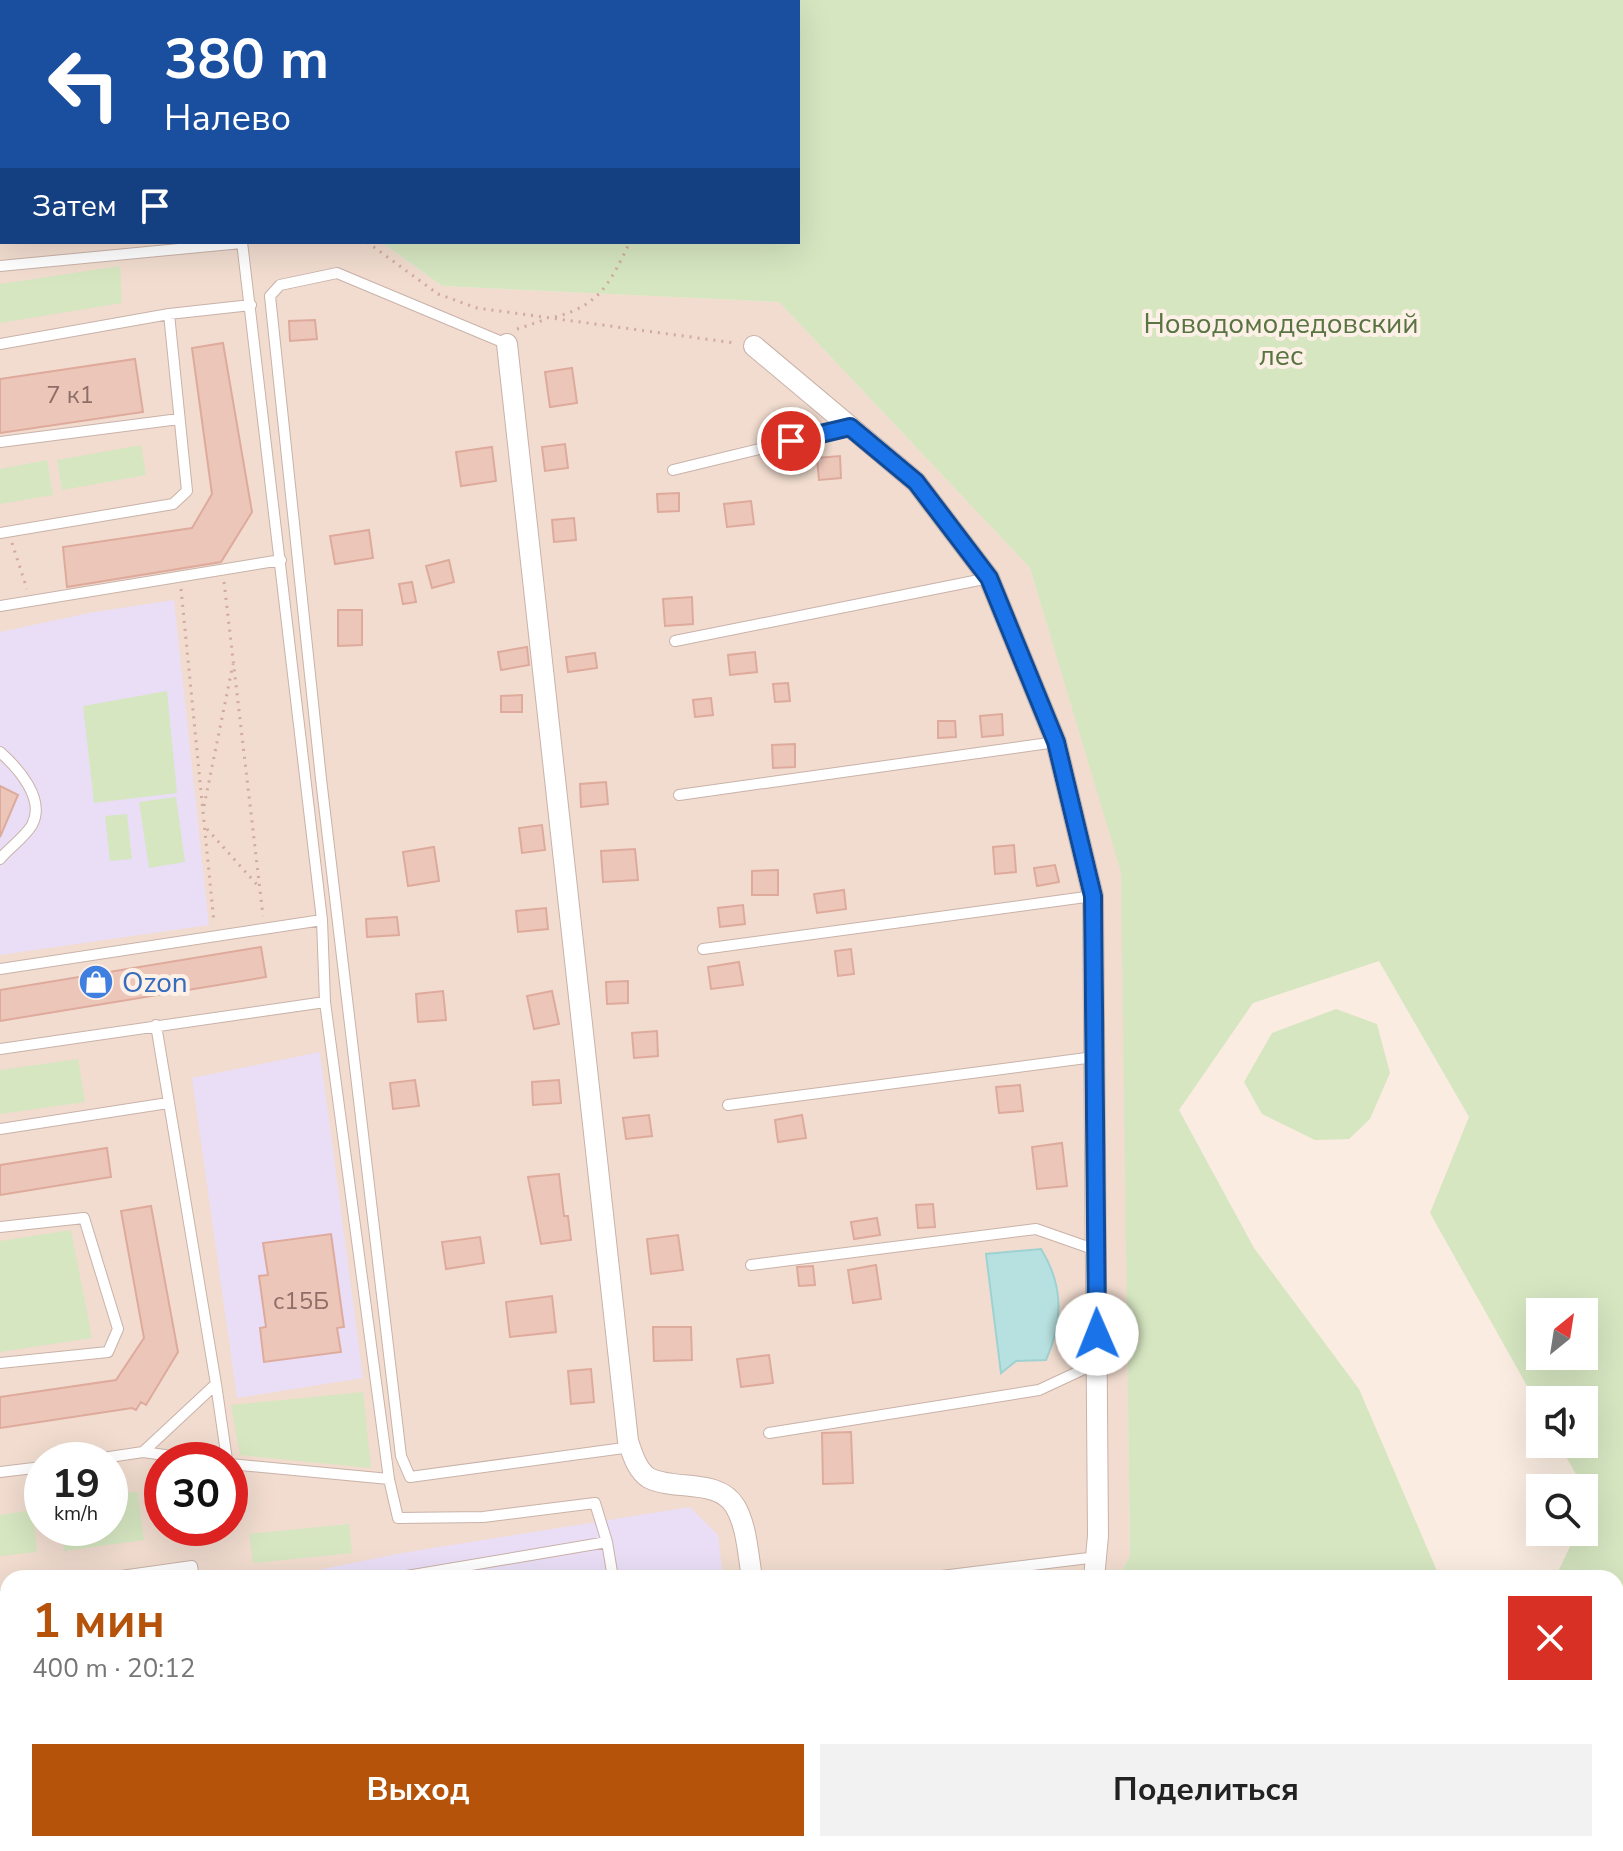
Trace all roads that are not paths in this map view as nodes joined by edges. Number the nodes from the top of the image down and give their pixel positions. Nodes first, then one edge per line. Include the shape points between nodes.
1 (222, 244) edge
2 (242, 244) edge
3 (0, 266) edge
4 (251, 305) junction
5 (169, 314) junction
6 (0, 344) edge
7 (507, 344) joint
8 (754, 346) road end
9 (179, 419) junction
10 (850, 427) junction
11 (0, 442) edge
12 (673, 470) dead end
13 (5, 533) edge
14 (281, 560) junction
15 (989, 578) junction
16 (0, 606) edge
17 (675, 641) dead end
18 (1056, 742) junction
19 (0, 752) edge
20 (679, 795) dead end
21 (0, 859) edge
22 (1093, 896) junction
23 (322, 920) junction
24 (703, 949) dead end
25 (1, 965) edge
26 (325, 1002) junction
27 (156, 1025) junction
28 (0, 1049) edge
29 (1094, 1057) junction
30 (168, 1103) junction
31 (728, 1105) dead end
32 (0, 1129) edge
33 (0, 1227) edge
34 (1096, 1250) junction
35 (751, 1265) dead end
36 (0, 1363) edge
37 (1097, 1363) junction
38 (216, 1384) junction
39 (769, 1433) dead end
40 (225, 1442) edge
41 (631, 1447) junction
42 (143, 1452) joint
43 (128, 1454) edge
44 (248, 1464) edge
45 (24, 1469) edge
46 (0, 1472) edge
47 (389, 1479) junction
48 (607, 1542) junction
49 (1097, 1557) junction
50 (164, 1570) edge
51 (193, 1570) edge
52 (442, 1570) edge
53 (612, 1570) edge
54 (750, 1570) edge
55 (991, 1570) edge
56 (1095, 1570) edge

1 - 3 lane
2 - 4 lane
4 - 5 lane
4 - 14 lane
5 - 6 lane
5 - 9 lane
7 - 41 street
7 - 41 lane via 337,273 280,285 270,296 317,748 401,1456 410,1477
8 - 10 street
9 - 11 lane
9 - 13 lane via 187,491 173,504
10 - 12 lane
10 - 15 street via 916,482
14 - 16 lane
14 - 23 lane
15 - 17 lane
15 - 18 street
18 - 20 lane
18 - 22 street
19 - 21 lane via 14,764 36,807 32,825
22 - 24 lane
22 - 29 street
23 - 25 lane
23 - 26 lane
26 - 27 lane
26 - 47 lane
27 - 28 lane
27 - 30 lane
29 - 31 lane
29 - 34 street
30 - 32 lane
30 - 38 lane
33 - 36 lane via 84,1218 118,1329 108,1352
34 - 35 lane via 1036,1229
34 - 37 street
37 - 39 lane via 1039,1390
37 - 49 street
38 - 40 lane
38 - 42 lane
41 - 54 street via 648,1477 717,1491 735,1504
42 - 43 lane
44 - 47 lane
45 - 46 lane
47 - 48 lane via 398,1518 483,1517 595,1503
48 - 52 lane
48 - 53 lane
49 - 55 lane
49 - 56 street
50 - 51 lane

